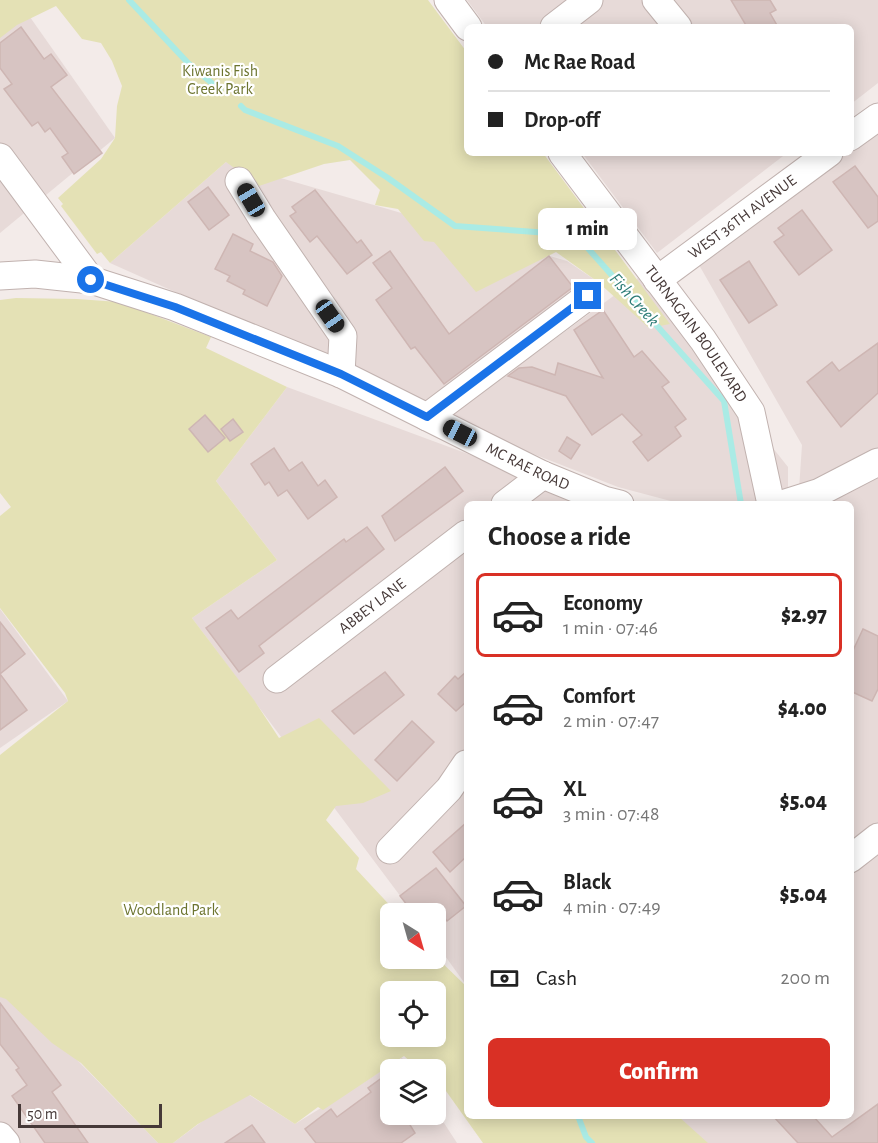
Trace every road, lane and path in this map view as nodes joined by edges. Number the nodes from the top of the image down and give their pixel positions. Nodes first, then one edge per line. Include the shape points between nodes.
1 (448, 0) edge
2 (589, 0) edge
3 (656, 0) edge
4 (466, 24) edge
5 (558, 24) edge
6 (676, 24) edge
7 (878, 117) edge
8 (854, 134) edge
9 (564, 156) edge
10 (825, 156) edge
11 (0, 158) edge
12 (239, 181) dead end
13 (0, 276) edge
14 (91, 280) junction
15 (657, 280) junction
16 (588, 296) dead end
17 (341, 374) junction
18 (427, 417) junction
19 (878, 462) edge
20 (543, 475) junction
21 (509, 501) edge
22 (604, 501) edge
23 (770, 501) edge
24 (792, 501) edge
25 (464, 536) edge
26 (277, 679) dead end
27 (464, 767) edge
28 (878, 837) edge
29 (390, 850) dead end
30 (854, 856) edge
31 (0, 1136) edge
32 (6, 1143) edge

1 - 4 street
2 - 5 street
3 - 6 street
7 - 8 street
9 - 15 street, TURNAGAIN BOULEVARD
10 - 15 street, WEST 36TH AVENUE
11 - 14 street
12 - 17 street via 344,336
13 - 14 street, MC RAE ROAD via 35,274
14 - 17 street, MC RAE ROAD via 175,307
15 - 23 street, TURNAGAIN BOULEVARD via 703,340 750,412
16 - 18 street
17 - 18 street, MC RAE ROAD
18 - 20 street, MC RAE ROAD
19 - 24 street via 820,492
20 - 21 street
20 - 22 street, MC RAE ROAD
25 - 26 street, ABBEY LANE
27 - 29 street via 449,789
28 - 30 street
31 - 32 street

